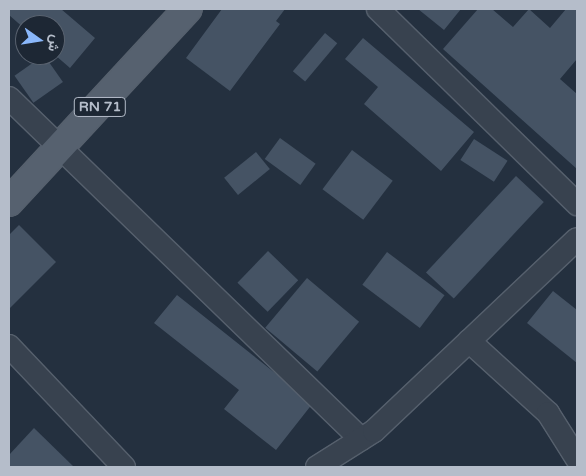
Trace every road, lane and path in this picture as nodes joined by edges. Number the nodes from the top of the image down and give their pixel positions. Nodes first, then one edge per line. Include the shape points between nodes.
1 (188, 9) edge
2 (378, 9) edge
3 (9, 98) edge
4 (62, 149) junction
5 (9, 202) edge
6 (577, 204) edge
7 (577, 239) edge
8 (469, 341) junction
9 (9, 346) edge
10 (362, 439) junction
11 (577, 459) edge
12 (124, 467) edge
13 (318, 467) edge

1 - 4 main road, RN 71
2 - 6 street
3 - 4 street
4 - 5 main road, RN 71
4 - 10 street
7 - 8 street
8 - 10 street
8 - 11 street via 548,413
9 - 12 street
10 - 13 street

